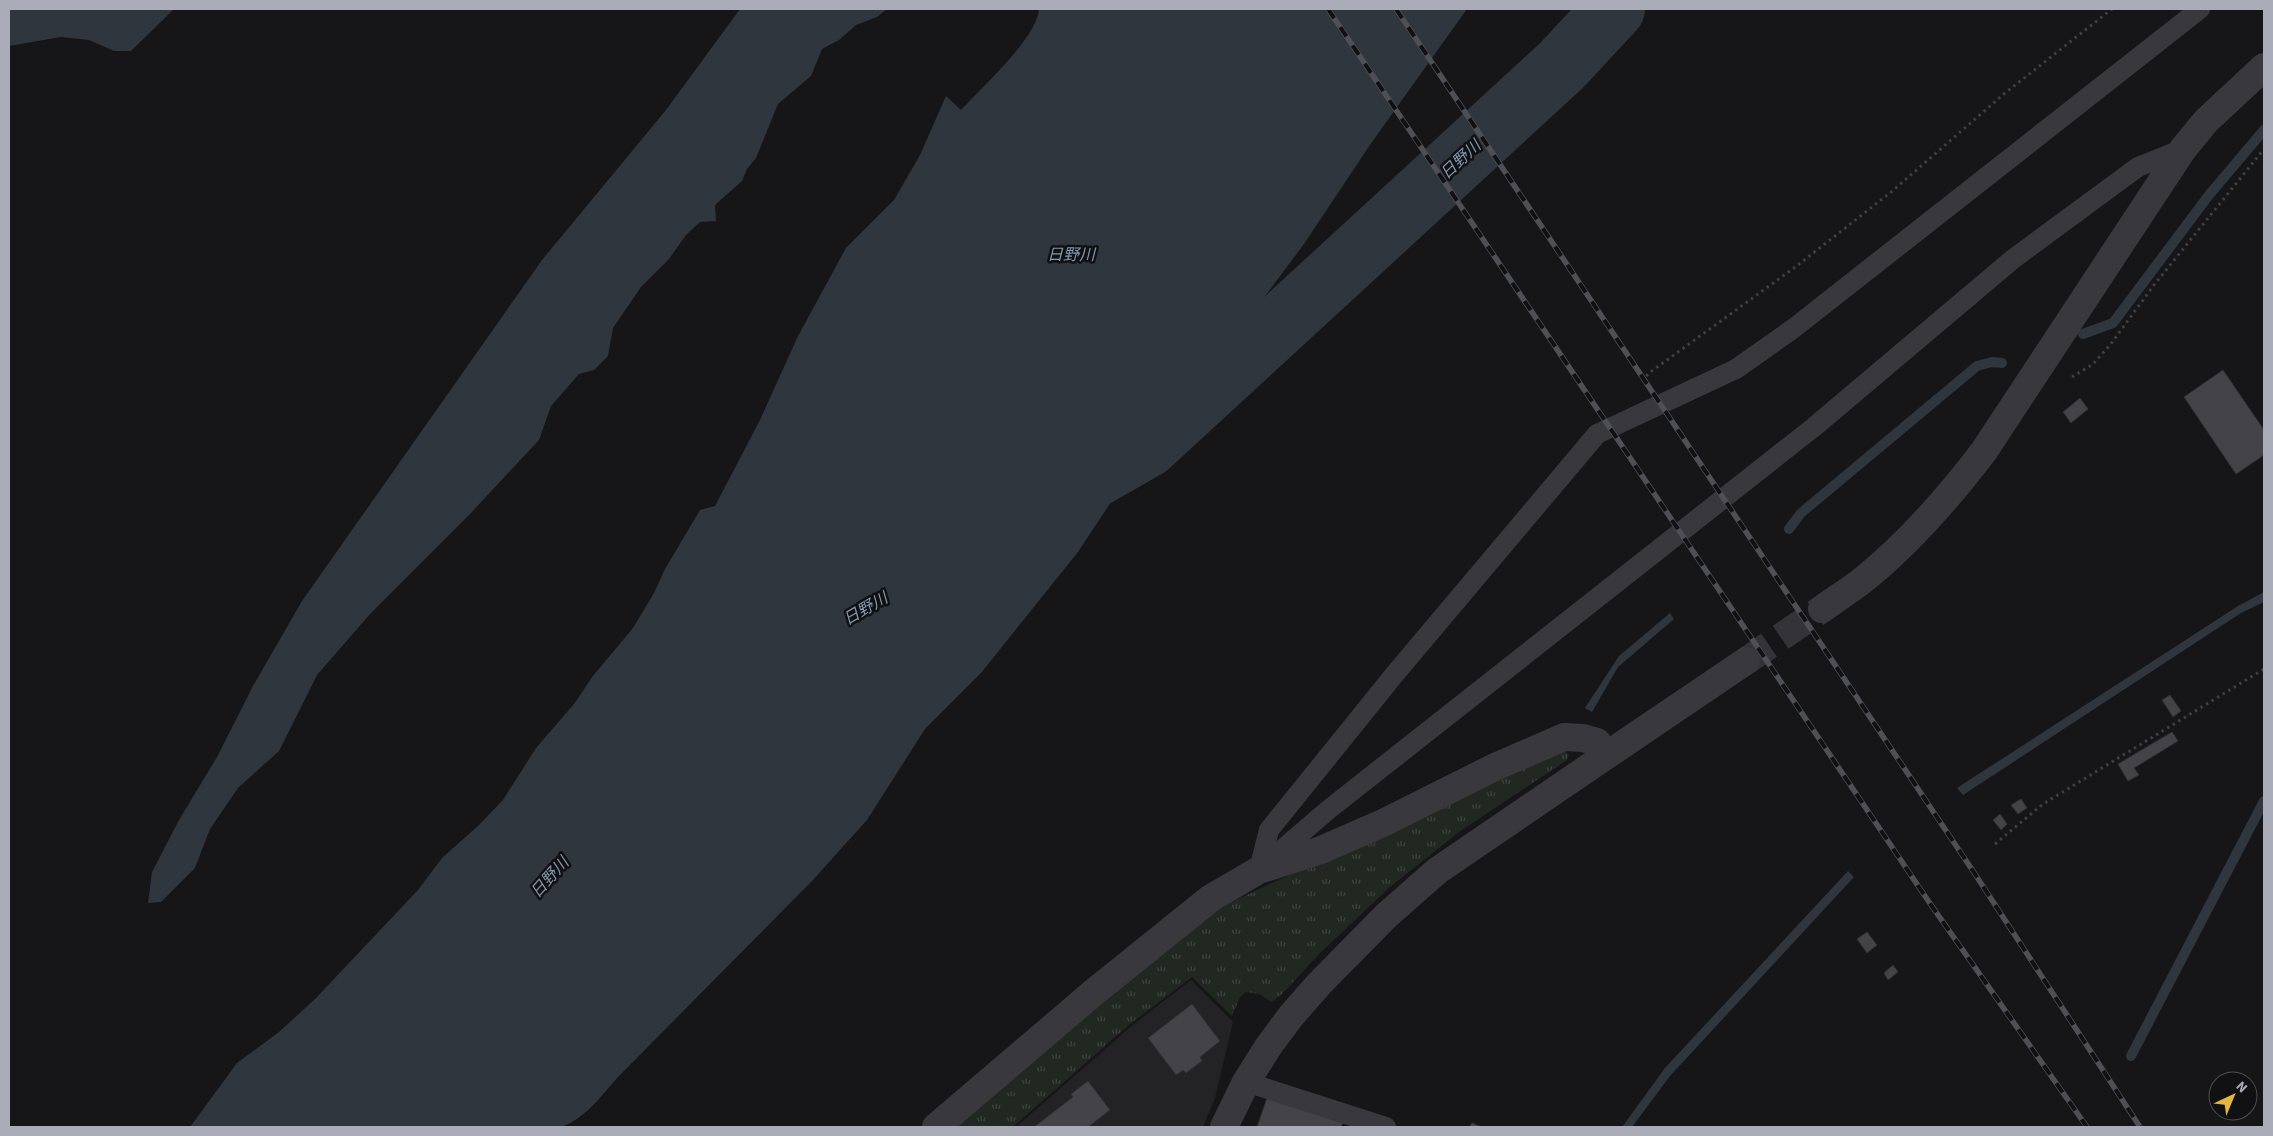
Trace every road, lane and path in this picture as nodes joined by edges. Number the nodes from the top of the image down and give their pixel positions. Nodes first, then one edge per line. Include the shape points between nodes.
1 (2112, 9) edge
2 (2200, 9) edge
3 (2264, 67) edge
4 (2183, 149) junction
5 (2264, 149) edge
6 (2070, 378) dead end
7 (1629, 419) junction
8 (1822, 608) tunnel mouth
9 (1746, 661) tunnel mouth
10 (2264, 669) edge
11 (1607, 755) junction
12 (1995, 844) dead end
13 (1259, 870) junction
14 (1246, 1082) junction
15 (936, 1127) edge
16 (1224, 1127) edge
17 (1386, 1127) edge

1 - 7 path via 2004,93 1890,192 1823,245 1649,373 1629,397
2 - 7 lane via 1787,333 1736,369
3 - 4 street via 2206,121
4 - 8 street via 1960,483 1921,526 1863,580
4 - 13 lane via 2138,168 2013,259 1814,427 1328,810
5 - 6 path via 2110,345 2093,364
7 - 13 lane via 1597,434 1394,675 1269,830
9 - 11 street
10 - 12 path via 2043,804
11 - 13 street via 1597,742 1564,737 1361,833
11 - 14 street via 1437,871 1386,916 1291,1016
13 - 15 street via 1211,898 1093,993
14 - 16 street
14 - 17 lane

